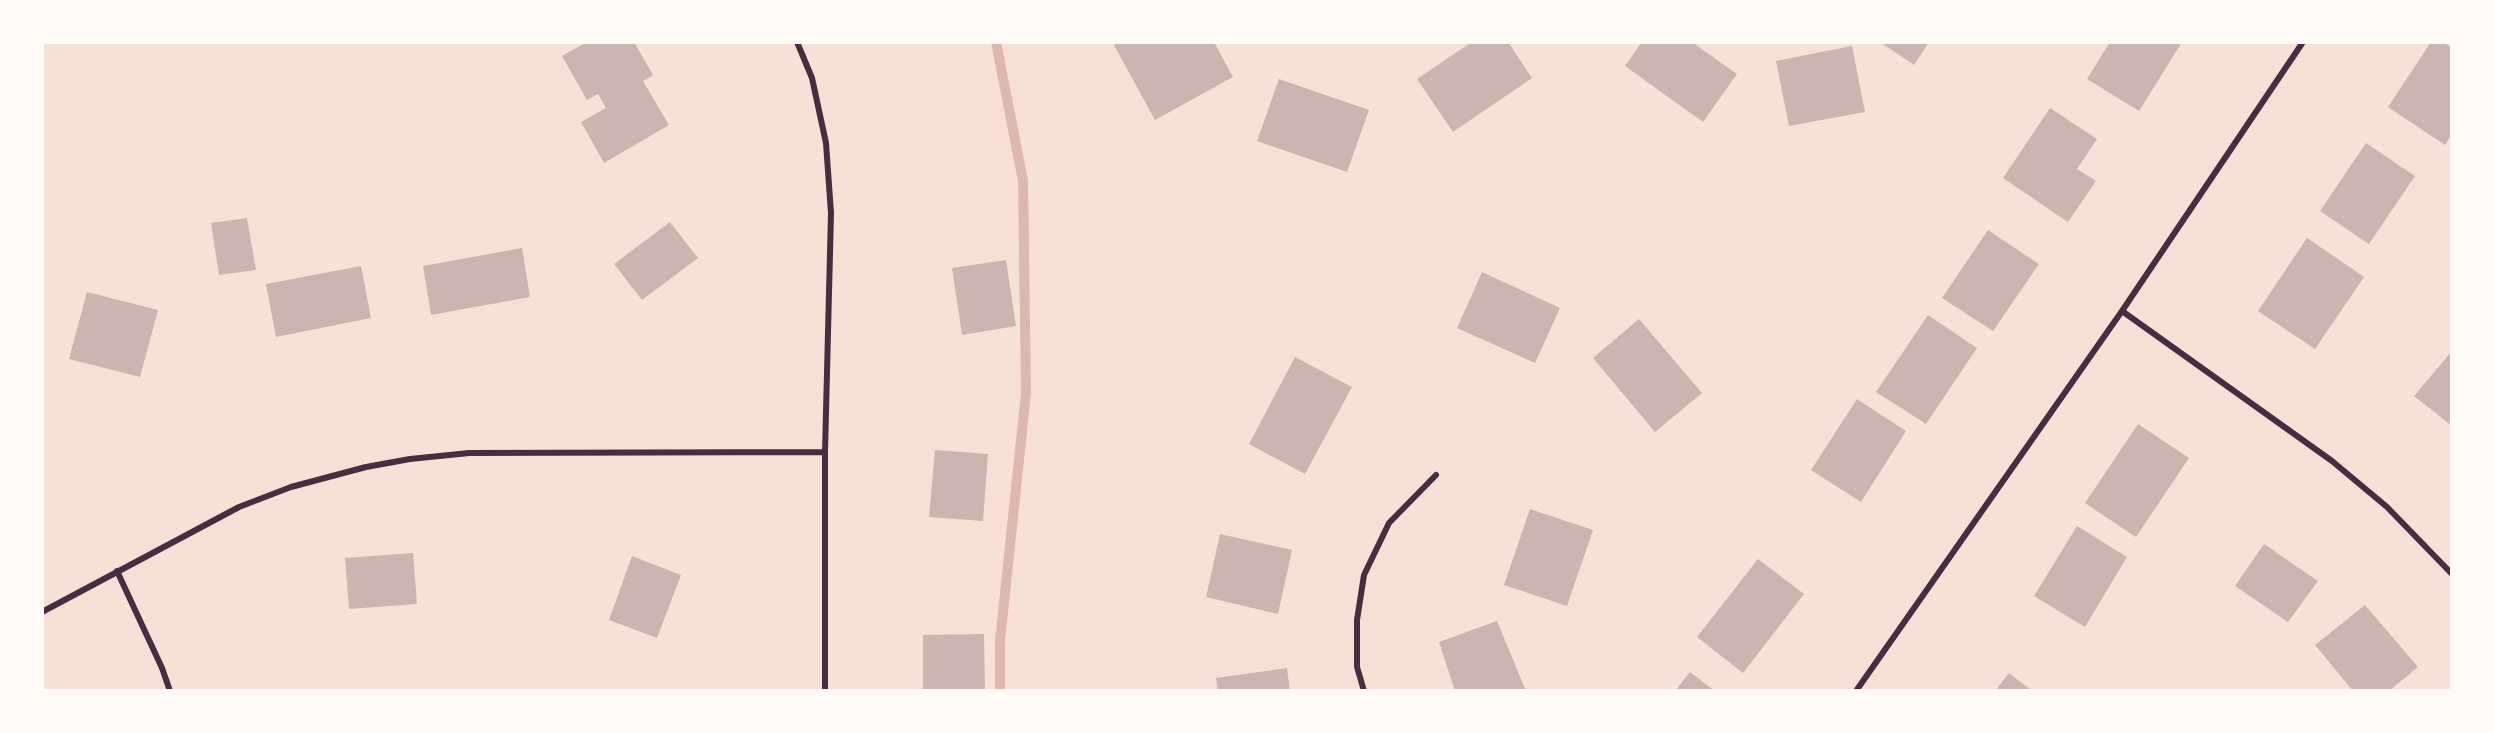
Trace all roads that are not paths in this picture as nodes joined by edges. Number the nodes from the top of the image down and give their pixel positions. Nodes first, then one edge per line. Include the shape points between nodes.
1 (797, 42) edge
2 (2303, 42) edge
3 (2122, 311) junction
4 (825, 452) junction
5 (1436, 475) dead end
6 (117, 571) junction
7 (2452, 574) edge
8 (42, 612) edge
9 (170, 691) edge
10 (825, 691) edge
11 (1364, 691) edge
12 (1856, 691) edge

1 - 4 street via 812,78 826,143 831,213
2 - 3 street
3 - 7 street via 2332,461 2387,507
3 - 12 street
4 - 6 street via 469,453 410,459 291,487 239,507
4 - 10 street
5 - 11 street via 1389,523 1364,575 1357,620 1357,667
6 - 8 street
6 - 9 street

